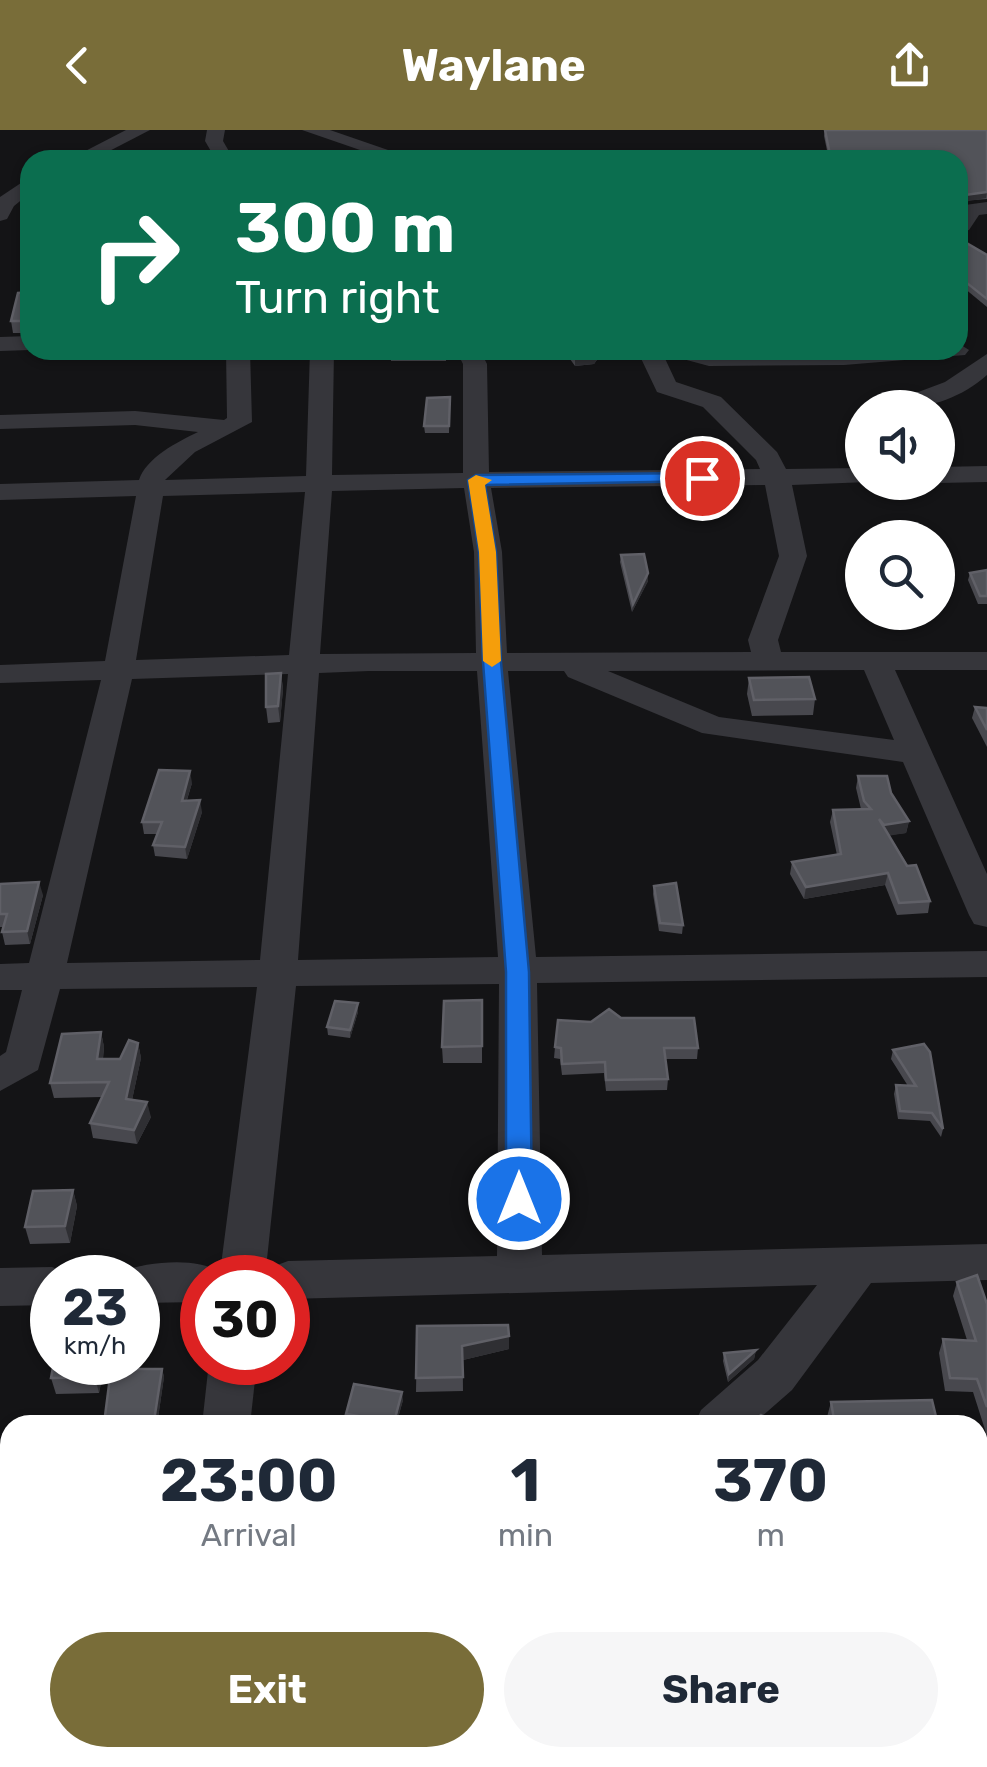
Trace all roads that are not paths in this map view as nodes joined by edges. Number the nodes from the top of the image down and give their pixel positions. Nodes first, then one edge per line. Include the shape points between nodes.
1 (141, 130) edge
2 (311, 130) edge
3 (98, 150) edge
4 (376, 150) edge
5 (238, 360) edge
6 (322, 360) edge
7 (473, 360) edge
8 (654, 360) edge
9 (982, 372) edge
10 (952, 390) edge
11 (0, 422) edge
12 (221, 427) junction
13 (845, 476) edge
14 (776, 477) junction
15 (955, 477) edge
16 (476, 480) junction
17 (984, 480) edge
18 (319, 484) junction
19 (149, 488) junction
20 (0, 492) edge
21 (987, 661) edge
22 (492, 662) junction
23 (563, 663) junction
24 (876, 663) junction
25 (302, 664) junction
26 (769, 664) junction
27 (119, 670) junction
28 (0, 674) edge
29 (916, 754) junction
30 (987, 914) edge
31 (987, 964) edge
32 (518, 972) junction
33 (278, 975) junction
34 (0, 977) edge
35 (42, 977) junction
36 (0, 1076) edge
37 (245, 1255) edge
38 (987, 1262) edge
39 (858, 1266) junction
40 (520, 1274) junction
41 (310, 1279) edge
42 (30, 1287) edge
43 (0, 1288) edge
44 (230, 1385) edge
45 (227, 1415) edge
46 (729, 1415) edge

1 - 3 street
2 - 4 street
5 - 12 street via 240,422
6 - 18 street
7 - 16 street
8 - 14 street via 666,387 712,402 768,458
9 - 10 street
11 - 12 street via 135,418
12 - 19 street via 153,474
13 - 14 street
14 - 16 street
14 - 26 street via 793,556 763,640
15 - 17 street
16 - 18 street
16 - 22 street via 488,552
18 - 19 street
18 - 25 street
19 - 20 street
19 - 27 street
21 - 24 street
22 - 23 street
22 - 25 street
22 - 32 street
23 - 26 street
23 - 29 street via 712,726
24 - 26 street
24 - 29 street
25 - 27 street
25 - 33 street
27 - 28 street
27 - 35 street
29 - 30 street
31 - 32 street
32 - 33 street
32 - 40 street
33 - 35 street
33 - 37 street
34 - 35 street
35 - 36 street via 24,1060
38 - 39 street
39 - 40 street
39 - 46 street via 775,1375
40 - 41 street
42 - 43 street
44 - 45 street

